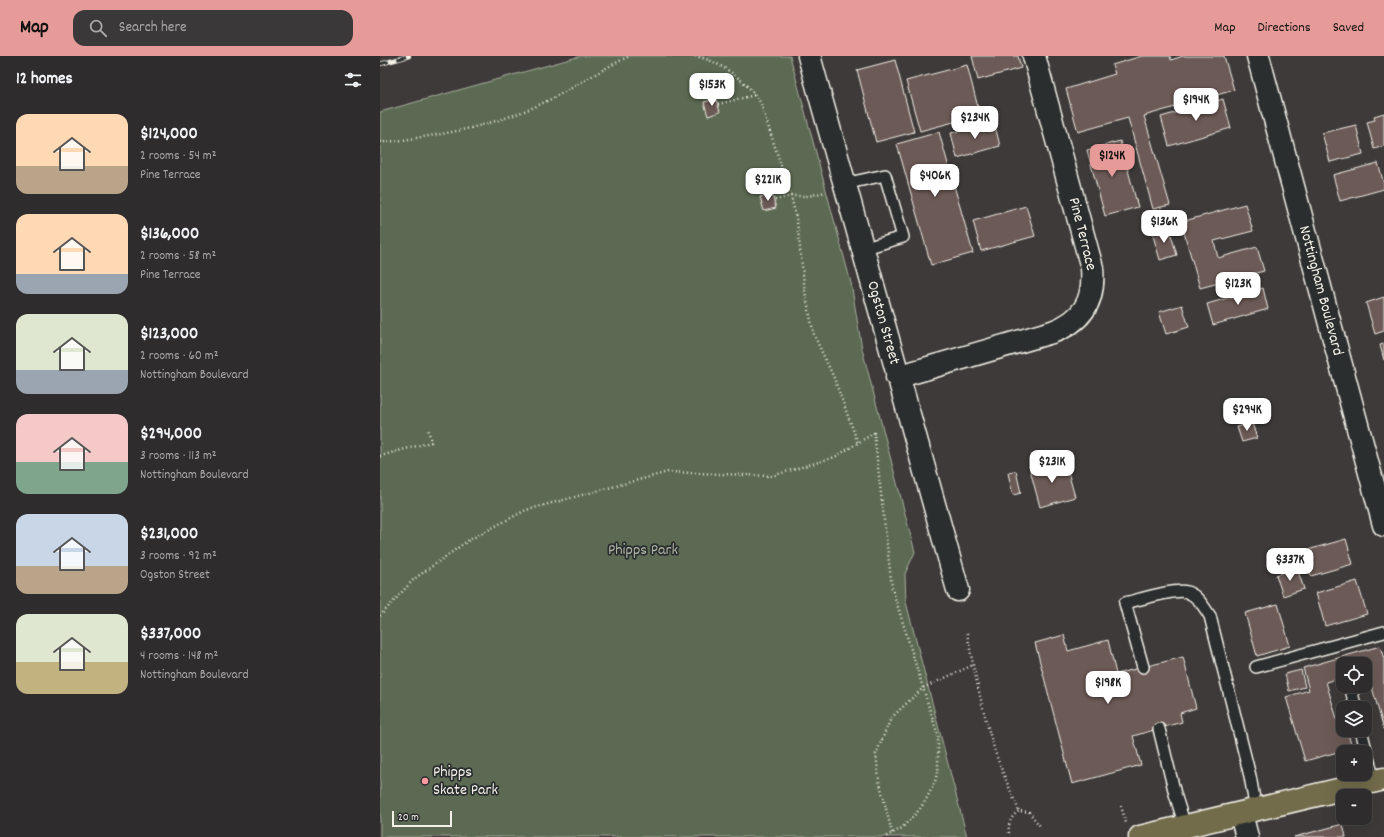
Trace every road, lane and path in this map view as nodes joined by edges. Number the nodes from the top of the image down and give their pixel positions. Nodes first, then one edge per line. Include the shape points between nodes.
1 (630, 56) edge
2 (695, 56) edge
3 (809, 56) edge
4 (1034, 56) edge
5 (1258, 56) edge
6 (755, 95) junction
7 (718, 104) dead end
8 (380, 142) edge
9 (836, 188) junction
10 (791, 196) junction
11 (775, 200) dead end
12 (862, 249) junction
13 (897, 377) junction
14 (428, 428) dead end
15 (858, 443) junction
16 (380, 456) edge
17 (1384, 525) edge
18 (958, 590) dead end
19 (380, 616) edge
20 (1384, 632) edge
21 (967, 633) dead end
22 (973, 664) junction
23 (1143, 667) dead end
24 (1256, 667) dead end
25 (924, 688) junction
26 (1159, 729) dead end
27 (1364, 737) edge
28 (1379, 780) edge
29 (1019, 811) junction
30 (1249, 812) junction
31 (1040, 826) dead end
32 (1185, 826) junction
33 (892, 833) junction
34 (1009, 833) dead end
35 (885, 837) edge
36 (1140, 837) edge
37 (1247, 837) edge

1 - 8 path via 546,102 514,115 464,130
2 - 6 path via 728,71 745,83
3 - 9 street, Ogston Street
4 - 13 street, Pine Terrace via 1092,268 1094,282 1091,295 1085,308 1065,327
5 - 17 street, Nottingham Boulevard
6 - 7 path
6 - 10 path via 766,118
9 - 10 path via 815,195
9 - 12 street, Ogston Street
9 - 12 lane via 885,175 903,237
10 - 11 path
10 - 15 path via 814,335 834,378
12 - 13 street, Ogston Street
13 - 18 street, Ogston Street
14 - 16 path via 431,442
15 - 19 path via 835,457 772,476 668,472 526,510 469,540 414,579
15 - 25 path via 874,433 892,588
20 - 24 lane
21 - 22 path
22 - 25 path
22 - 29 path via 993,745
23 - 30 lane via 1125,603 1169,592 1186,591 1202,602 1210,616 1250,776
25 - 33 path via 892,718 876,754 879,780
25 - 33 path via 938,736 938,769 920,809 902,828
26 - 32 lane
27 - 28 lane
28 - 30 main road
29 - 31 path via 1029,812
29 - 34 path via 1010,820
30 - 32 main road
30 - 37 street
32 - 36 main road
33 - 35 path

